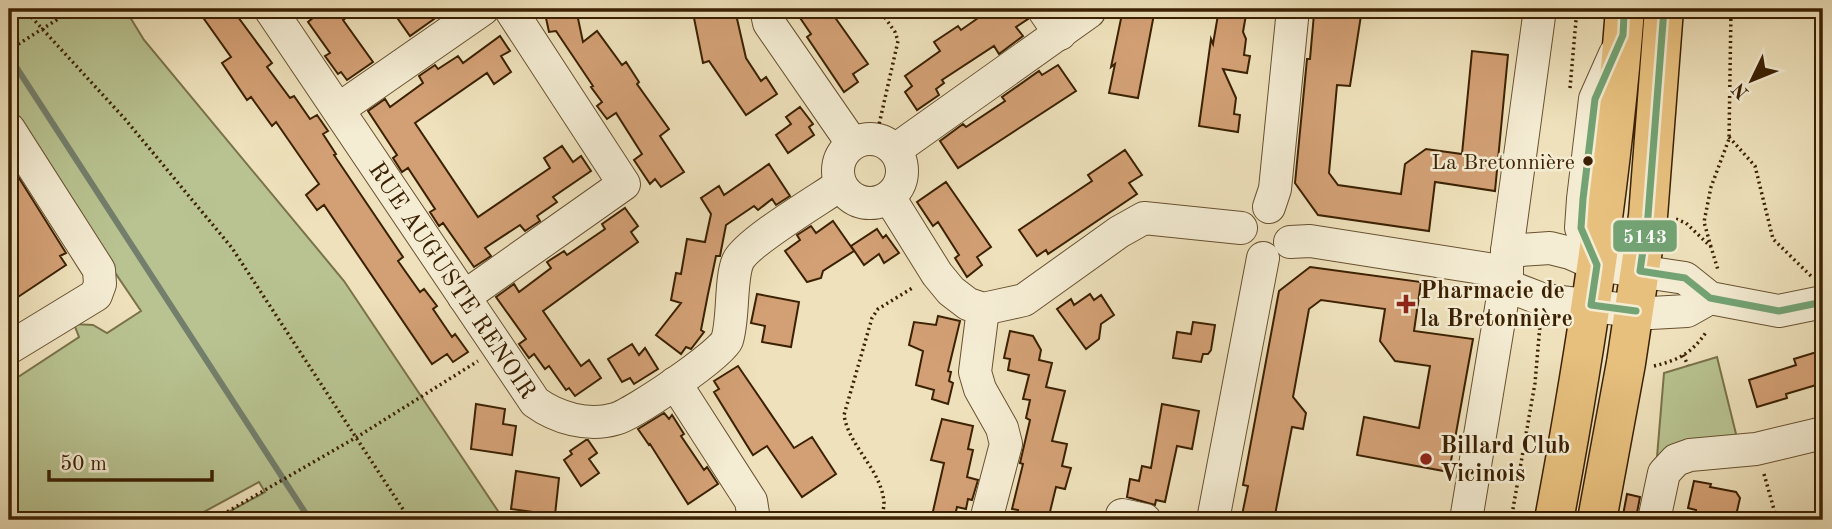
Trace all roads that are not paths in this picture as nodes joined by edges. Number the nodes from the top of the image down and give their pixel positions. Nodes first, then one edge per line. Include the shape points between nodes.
1 (270, 9) edge
2 (484, 9) edge
3 (510, 9) edge
4 (766, 9) edge
5 (1090, 9) edge
6 (1293, 9) edge
7 (1540, 9) edge
8 (1664, 9) edge
9 (1051, 21) edge
10 (1624, 22) edge
11 (339, 109) junction
12 (9, 129) edge
13 (874, 144) junction
14 (840, 185) junction
15 (889, 197) junction
16 (1269, 207) junction
17 (1241, 228) junction
18 (1290, 242) junction
19 (1263, 258) junction
20 (1617, 268) junction
21 (1506, 269) junction
22 (1815, 292) edge
23 (464, 296) junction
24 (1714, 299) junction
25 (1591, 305) junction
26 (983, 309) junction
27 (1634, 311) junction
28 (9, 348) edge
29 (675, 383) junction
30 (1823, 433) edge
31 (754, 520) edge
32 (986, 520) edge
33 (1213, 520) edge
34 (1466, 520) edge
35 (1554, 520) edge
36 (1597, 520) edge
37 (1654, 520) edge

1 - 11 street, RUE AUGUSTE RENOIR
2 - 11 street
3 - 23 street via 624,184
4 - 13 street via 769,23
5 - 9 street
6 - 16 street via 1275,189
7 - 21 street
8 - 20 main road via 1648,216
9 - 13 street
10 - 20 main road via 1605,211
11 - 23 street, RUE AUGUSTE RENOIR
12 - 28 street via 99,270 100,284 96,295
13 - 14 street via 843,152 838,162
13 - 15 street via 901,161 898,187
14 - 15 street via 862,202 876,203
14 - 29 street, RUE AUGUSTE RENOIR via 749,247 738,261 726,342
15 - 26 street via 951,291
16 - 17 street via 1246,216
16 - 18 street via 1288,220
17 - 19 street via 1245,248
17 - 26 street via 1144,218 1024,300
18 - 19 street via 1274,257
18 - 21 street
19 - 33 street
20 - 21 street via 1550,248
20 - 24 street via 1685,278
20 - 25 main road
20 - 27 main road
21 - 25 street via 1544,300
21 - 34 street
22 - 24 street via 1779,311
23 - 29 street, RUE AUGUSTE RENOIR via 535,402 564,419 616,419
24 - 27 street via 1687,311
25 - 27 street
25 - 35 main road
26 - 32 street via 975,372 1006,444
27 - 36 main road
29 - 31 street via 751,501
30 - 37 street via 1756,449 1676,460 1664,473

